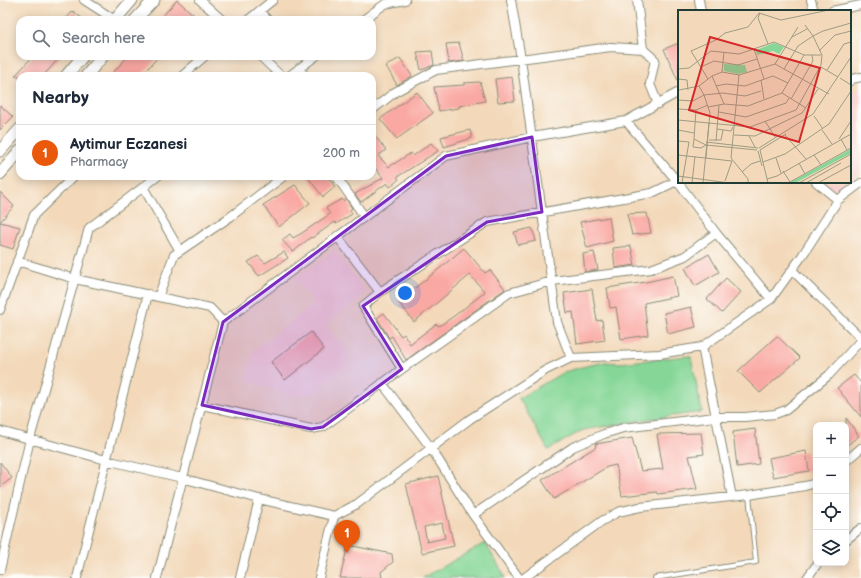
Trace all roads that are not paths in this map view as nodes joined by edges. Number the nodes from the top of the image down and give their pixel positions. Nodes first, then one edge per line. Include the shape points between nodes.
1 (84, 0) edge
2 (132, 0) edge
3 (154, 0) edge
4 (200, 0) edge
5 (273, 0) edge
6 (405, 0) edge
7 (511, 0) edge
8 (637, 0) edge
9 (699, 0) edge
10 (811, 0) edge
11 (861, 5) edge
12 (701, 10) edge
13 (814, 10) edge
14 (837, 10) edge
15 (259, 11) junction
16 (109, 16) edge
17 (118, 16) edge
18 (139, 16) edge
19 (218, 16) edge
20 (253, 16) edge
21 (264, 16) edge
22 (368, 16) edge
23 (643, 48) junction
24 (521, 59) junction
25 (80, 60) edge
26 (100, 60) edge
27 (200, 60) edge
28 (264, 60) edge
29 (310, 60) edge
30 (299, 68) junction
31 (69, 72) edge
32 (90, 72) edge
33 (187, 72) edge
34 (277, 72) edge
35 (294, 72) edge
36 (302, 72) edge
37 (861, 77) edge
38 (851, 80) edge
39 (678, 93) edge
40 (658, 104) junction
41 (376, 107) edge
42 (626, 121) junction
43 (16, 133) edge
44 (532, 137) junction
45 (0, 151) edge
46 (16, 156) edge
47 (0, 174) edge
48 (70, 180) edge
49 (153, 180) edge
50 (279, 180) edge
51 (339, 180) edge
52 (678, 180) edge
53 (680, 183) edge
54 (817, 183) edge
55 (861, 183) edge
56 (143, 187) junction
57 (838, 200) junction
58 (542, 212) junction
59 (364, 216) junction
60 (716, 233) junction
61 (337, 236) junction
62 (180, 250) junction
63 (17, 260) junction
64 (792, 270) junction
65 (75, 279) junction
66 (552, 281) junction
67 (380, 292) junction
68 (148, 294) junction
69 (158, 297) junction
70 (771, 299) junction
71 (0, 310) edge
72 (223, 322) junction
73 (861, 339) edge
74 (702, 347) junction
75 (571, 358) junction
76 (402, 368) junction
77 (382, 383) junction
78 (202, 404) junction
79 (715, 417) junction
80 (0, 431) edge
81 (30, 439) junction
82 (431, 448) junction
83 (861, 448) edge
84 (849, 458) edge
85 (106, 460) junction
86 (182, 478) junction
87 (813, 484) edge
88 (749, 495) junction
89 (732, 497) junction
90 (259, 499) junction
91 (473, 515) junction
92 (334, 516) junction
93 (861, 528) edge
94 (849, 538) edge
95 (814, 566) edge
96 (0, 570) edge
97 (77, 578) edge
98 (157, 578) edge
99 (240, 578) edge
100 (319, 578) edge
101 (519, 578) edge
102 (524, 578) edge
103 (655, 578) edge
104 (807, 578) edge

1 - 16 street
2 - 17 main road
3 - 18 main road
4 - 19 street
5 - 15 street
6 - 22 street via 384,4
7 - 24 street
8 - 23 street
9 - 12 street
10 - 13 street
11 - 14 street
15 - 20 street
15 - 21 street
23 - 24 street via 611,48
23 - 40 street via 655,60 650,84
24 - 41 street via 436,70 395,92
24 - 44 street
25 - 31 main road
26 - 32 main road
27 - 33 street
28 - 34 street
29 - 30 street
30 - 35 street
30 - 36 street
37 - 38 street
39 - 40 street
40 - 42 street
42 - 44 street
42 - 52 street
43 - 45 main road
44 - 58 street
44 - 59 street via 446,156
46 - 47 main road
48 - 63 street via 34,215
49 - 56 street
50 - 62 street
51 - 59 street
52 - 58 street via 652,193
53 - 60 street
54 - 57 street
55 - 57 street
56 - 62 street
56 - 65 street via 89,228
57 - 64 street
58 - 66 street
58 - 67 street via 487,222
59 - 61 street
60 - 66 street via 685,256 651,269
60 - 70 street
61 - 67 street
61 - 72 street
62 - 69 street via 174,255
63 - 65 street
63 - 71 street
64 - 70 street
64 - 73 street
65 - 68 street
65 - 81 street
66 - 75 street via 558,322
66 - 76 street via 510,293
67 - 76 street via 363,306
68 - 69 street
68 - 85 street
69 - 72 street via 210,308
70 - 74 street
72 - 78 street
73 - 79 street via 829,375 786,410 775,414 745,417
74 - 75 street via 659,354
74 - 79 street
75 - 82 street via 546,370 470,419
76 - 77 street
77 - 78 street via 323,427 311,429
77 - 82 street
78 - 86 street
79 - 89 street
79 - 91 street via 623,428 604,434 573,447
80 - 81 street
81 - 85 street
81 - 96 street
82 - 91 street
82 - 92 street via 357,504
83 - 84 street
85 - 86 street
85 - 97 street
86 - 90 street
86 - 98 street
87 - 88 street
88 - 89 street
88 - 103 lane via 756,562
89 - 102 street via 640,507 618,512
90 - 92 street
90 - 99 street
91 - 101 street
92 - 100 street
93 - 94 street
95 - 104 street

